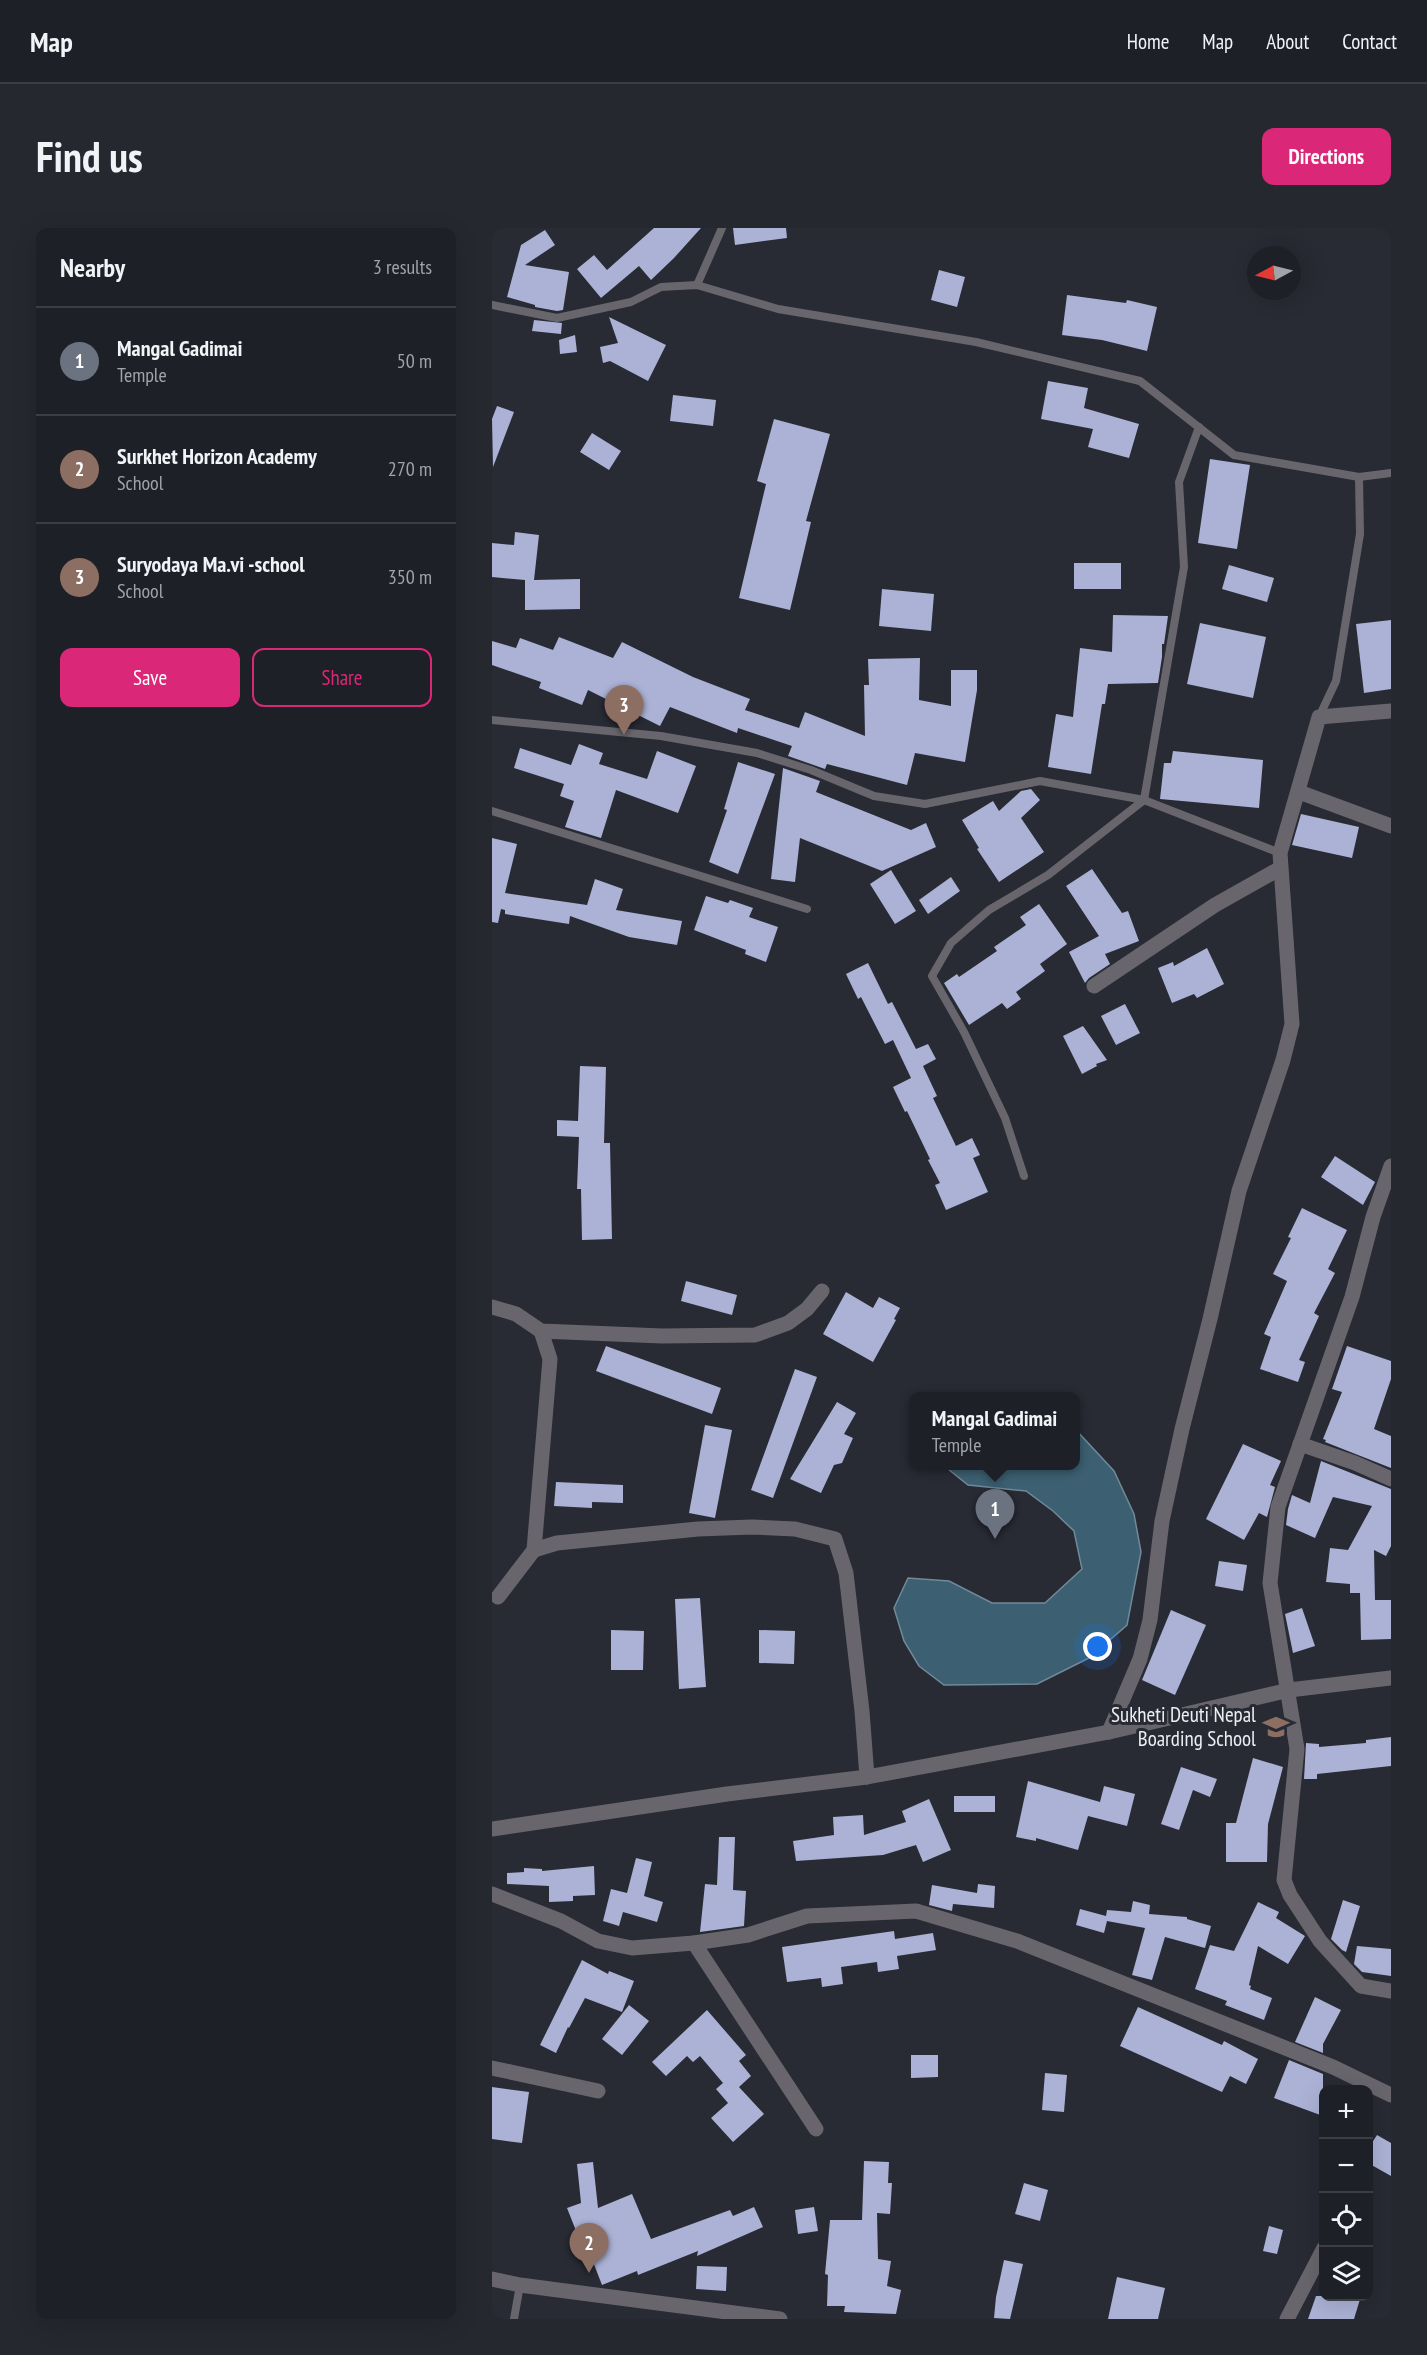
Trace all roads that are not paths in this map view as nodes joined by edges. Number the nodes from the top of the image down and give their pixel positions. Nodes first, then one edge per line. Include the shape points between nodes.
1 (722, 228) edge
2 (697, 285) junction
3 (492, 306) edge
4 (1199, 427) junction
5 (1391, 473) edge
6 (1359, 477) junction
7 (1391, 711) edge
8 (1319, 717) junction
9 (492, 720) edge
10 (1299, 792) junction
11 (1144, 800) junction
12 (492, 811) edge
13 (1391, 826) edge
14 (1280, 853) junction
15 (1279, 869) junction
16 (807, 909) dead end
17 (1094, 986) dead end
18 (1391, 1166) edge
19 (1024, 1176) dead end
20 (822, 1291) dead end
21 (492, 1307) edge
22 (542, 1331) junction
23 (1300, 1444) junction
24 (1391, 1479) edge
25 (534, 1550) junction
26 (498, 1597) dead end
27 (1391, 1678) edge
28 (1289, 1690) junction
29 (1109, 1732) junction
30 (867, 1777) junction
31 (492, 1829) edge
32 (492, 1894) edge
33 (694, 1943) junction
34 (1391, 1991) edge
35 (492, 2068) edge
36 (598, 2091) dead end
37 (1391, 2095) edge
38 (816, 2129) dead end
39 (1319, 2256) edge
40 (492, 2279) edge
41 (520, 2285) junction
42 (514, 2319) edge
43 (780, 2319) edge
44 (1287, 2319) edge

1 - 2 lane
2 - 3 lane via 662,287 631,302 557,318
2 - 4 lane via 778,309 976,342 1140,381
4 - 6 lane via 1234,455
4 - 11 lane via 1179,482 1184,567
5 - 6 lane
6 - 8 lane via 1360,534 1336,681
7 - 8 street
8 - 10 street
9 - 11 lane via 661,736 757,753 874,796 925,804 1040,781
10 - 13 street
10 - 14 street
11 - 14 lane
11 - 19 lane via 1048,875 989,910 951,943 932,976 1005,1118
12 - 16 lane
14 - 15 street
15 - 17 street via 1215,905
15 - 29 street via 1292,1024 1239,1191 1182,1429 1162,1521 1150,1620 1140,1659
18 - 23 street via 1352,1297
20 - 22 street via 788,1323 755,1335
21 - 22 street via 516,1314
22 - 25 street via 550,1359
23 - 24 street
23 - 28 street via 1278,1507 1270,1582
25 - 26 street
25 - 30 street via 557,1543 709,1529 795,1529 835,1539 846,1574
27 - 28 street
28 - 29 street
28 - 34 street via 1297,1749 1284,1880 1320,1941 1361,1986
29 - 30 street
30 - 31 street
32 - 33 street via 561,1921 598,1941 632,1948
33 - 37 street via 748,1935 807,1916 916,1911 1017,1941 1334,2067
33 - 38 street
35 - 36 street
39 - 44 street
40 - 41 street
41 - 42 lane
41 - 43 street

